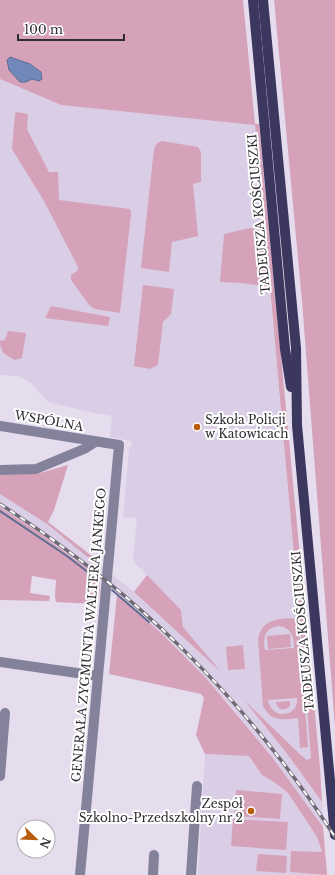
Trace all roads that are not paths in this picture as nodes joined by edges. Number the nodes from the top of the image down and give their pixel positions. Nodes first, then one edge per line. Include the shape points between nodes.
1 (253, 0) edge
2 (263, 0) edge
3 (298, 425) junction
4 (0, 426) edge
5 (95, 442) junction
6 (119, 446) joint
7 (0, 470) edge
8 (0, 662) edge
9 (98, 676) junction
10 (5, 713) dead end
11 (0, 776) edge
12 (197, 786) dead end
13 (335, 835) edge
14 (154, 855) dead end
15 (80, 875) edge
16 (153, 875) edge
17 (191, 875) edge

1 - 3 main road, TADEUSZA KOŚCIUSZKI via 285,349
2 - 3 main road, TADEUSZA KOŚCIUSZKI via 296,348
3 - 13 main road, TADEUSZA KOŚCIUSZKI
4 - 5 street, WSPÓLNA
5 - 6 street, WSPÓLNA
5 - 7 street, WSPÓLNA via 36,469
6 - 9 street, GENERAŁA ZYGMUNTA WALTERA JANKEGO
8 - 9 street
9 - 15 street, GENERAŁA ZYGMUNTA WALTERA JANKEGO
10 - 11 street
12 - 17 street
14 - 16 street

